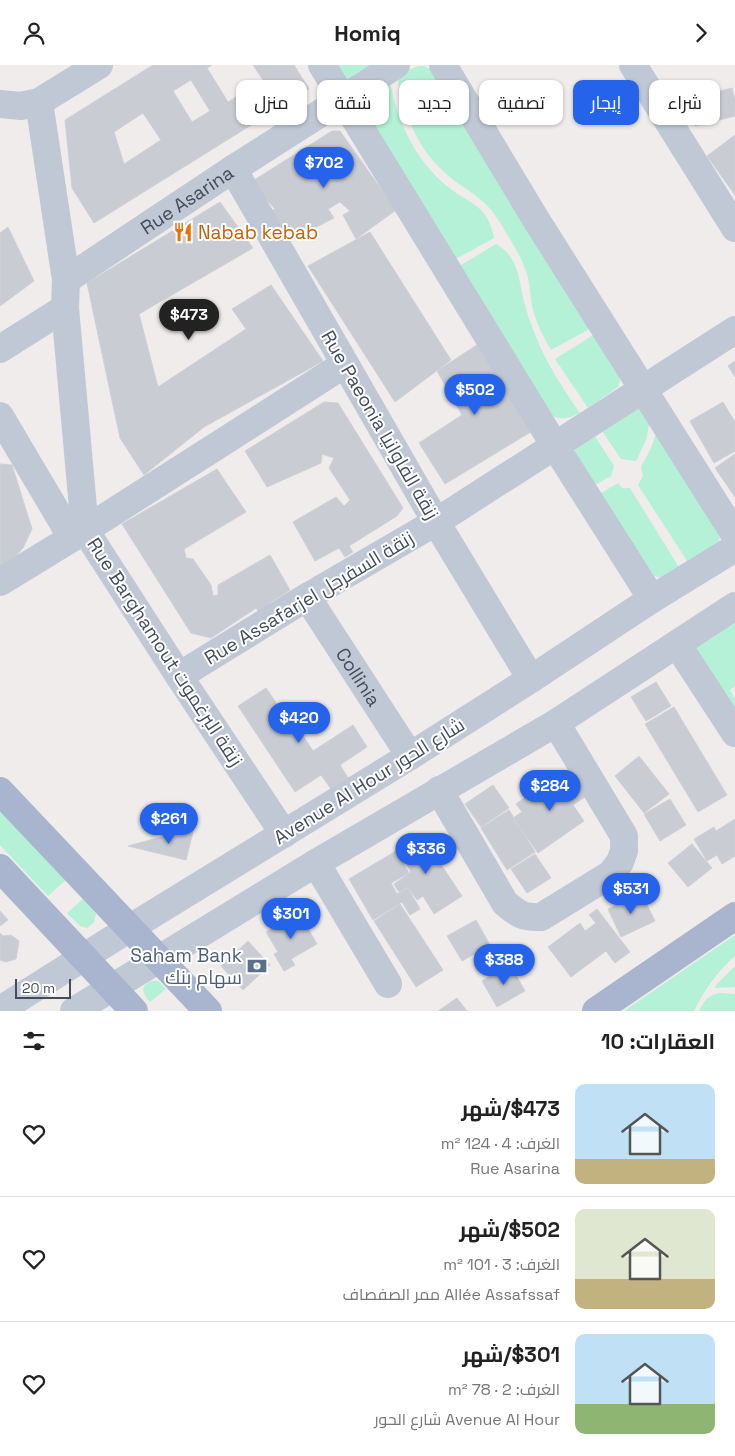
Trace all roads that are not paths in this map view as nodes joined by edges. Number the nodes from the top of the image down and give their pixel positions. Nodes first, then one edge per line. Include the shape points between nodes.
1 (99, 65) edge
2 (322, 65) edge
3 (396, 65) edge
4 (443, 65) edge
5 (633, 65) edge
6 (332, 80) edge
7 (372, 80) edge
8 (39, 101) junction
9 (0, 105) edge
10 (317, 115) edge
11 (360, 125) edge
12 (233, 169) junction
13 (735, 228) edge
14 (66, 280) junction
15 (64, 308) junction
16 (735, 331) edge
17 (0, 349) edge
18 (345, 364) junction
19 (642, 389) junction
20 (0, 417) edge
21 (555, 446) junction
22 (436, 522) junction
23 (78, 534) junction
24 (735, 535) edge
25 (735, 548) edge
26 (0, 582) edge
27 (307, 597) junction
28 (652, 599) junction
29 (735, 606) edge
30 (677, 644) junction
31 (179, 676) junction
32 (531, 679) junction
33 (556, 723) junction
34 (735, 733) edge
35 (410, 756) junction
36 (439, 790) junction
37 (0, 791) edge
38 (284, 835) junction
39 (316, 863) junction
40 (0, 868) edge
41 (735, 916) edge
42 (130, 928) junction
43 (83, 958) junction
44 (160, 959) junction
45 (388, 984) dead end
46 (112, 988) junction
47 (0, 1010) edge
48 (74, 1011) edge
49 (134, 1011) edge
50 (208, 1011) edge
51 (596, 1011) edge

1 - 8 street
2 - 6 street
3 - 7 street, Rue Asarina
4 - 19 street
5 - 13 street
8 - 9 street via 21,106
8 - 14 street
10 - 12 street, Rue Asarina
11 - 21 street
12 - 14 street, Rue Asarina
12 - 18 street, Rue Paeonia زنقة الفاوانيا
14 - 15 street
15 - 17 street
15 - 23 street, Rue Barghamout زنقة البرغموت
16 - 19 street, Rue Assafarjel زنقة السفرجل
18 - 22 street, Rue Paeonia زنقة الفاوانيا
18 - 23 street
19 - 21 street, Rue Assafarjel زنقة السفرجل
19 - 24 street
20 - 23 street
21 - 22 street, Rue Assafarjel زنقة السفرجل
21 - 28 street
22 - 27 street, Rue Assafarjel زنقة السفرجل
22 - 32 street, Rue Paeonia زنقة الفاوانيا
23 - 26 street
23 - 31 street, Rue Barghamout زنقة البرغموت
25 - 28 street, Avenue Al Hour شارع الحور
27 - 31 street, Rue Assafarjel زنقة السفرجل
27 - 35 street, Collinia
28 - 32 street, Avenue Al Hour شارع الحور
29 - 30 street
30 - 33 street
30 - 34 street
31 - 38 street, Rue Barghamout زنقة البرغموت
32 - 35 street, Avenue Al Hour شارع الحور
33 - 36 street
33 - 36 street via 624,836 624,851 611,874 541,917 528,918 515,913 504,903
35 - 38 street, Avenue Al Hour شارع الحور
36 - 39 street
37 - 42 main road
38 - 42 street, Avenue Al Hour شارع الحور
39 - 44 street
39 - 45 street
40 - 43 main road
41 - 51 main road
42 - 43 street, Avenue Al Hour شارع الحور
42 - 44 main road
43 - 46 main road
43 - 47 street, Avenue Al Hour شارع الحور
44 - 46 street
44 - 50 main road
46 - 48 street
46 - 49 main road

